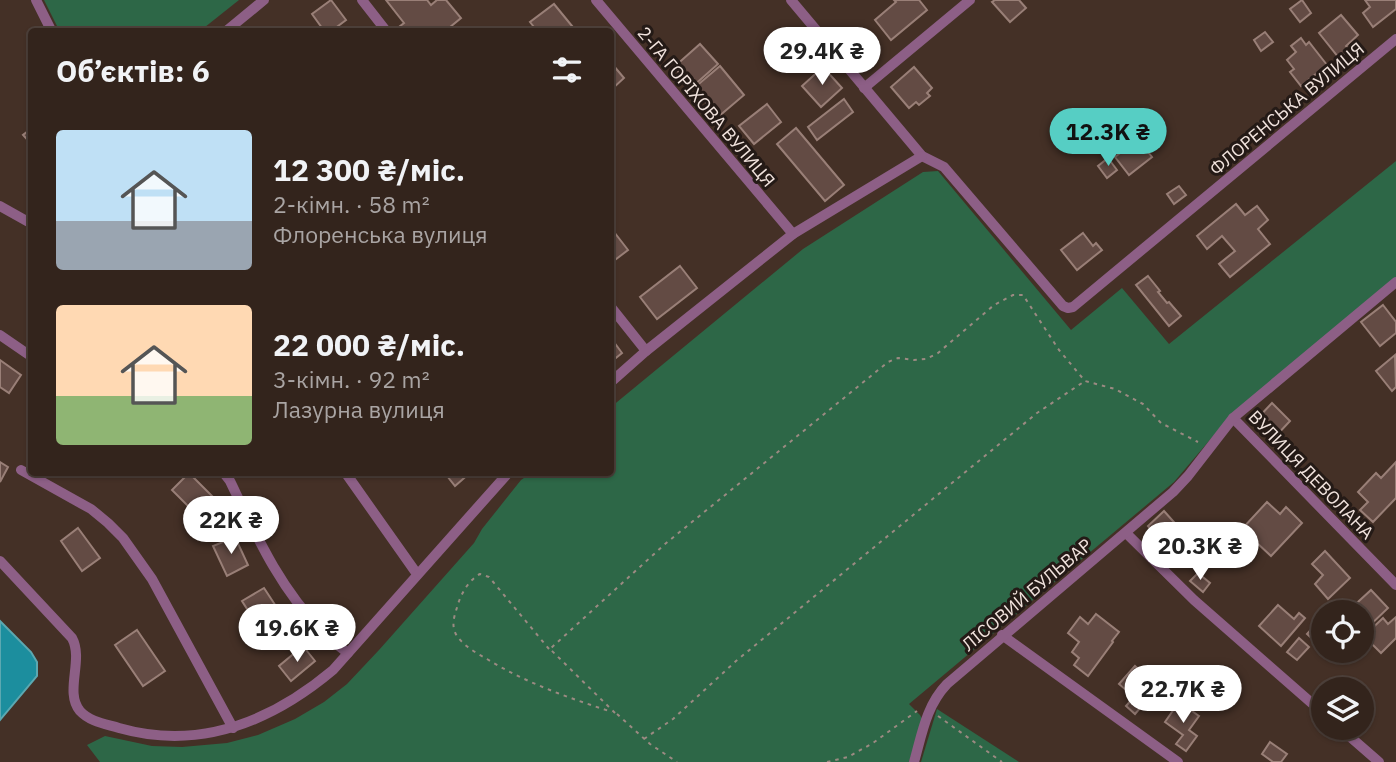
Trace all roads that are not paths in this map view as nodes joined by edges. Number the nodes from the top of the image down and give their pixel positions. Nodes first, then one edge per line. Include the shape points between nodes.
1 (36, 0) edge
2 (264, 0) edge
3 (362, 0) edge
4 (596, 0) edge
5 (791, 0) edge
6 (970, 0) edge
7 (50, 28) edge
8 (230, 28) edge
9 (384, 28) edge
10 (1396, 39) edge
11 (864, 88) junction
12 (922, 156) junction
13 (0, 206) edge
14 (28, 222) edge
15 (793, 234) junction
16 (1396, 282) edge
17 (614, 311) edge
18 (0, 335) edge
19 (646, 351) junction
20 (28, 354) edge
21 (614, 379) edge
22 (1233, 418) junction
23 (21, 470) dead end
24 (28, 474) edge
25 (32, 476) edge
26 (226, 476) edge
27 (348, 476) edge
28 (505, 476) edge
29 (1126, 533) junction
30 (0, 561) edge
31 (417, 574) junction
32 (1396, 585) edge
33 (1002, 635) junction
34 (348, 653) junction
35 (1311, 702) edge
36 (233, 728) junction
37 (1354, 740) edge
38 (914, 762) edge
39 (1178, 762) edge
40 (1379, 762) edge

1 - 7 street
2 - 8 street
3 - 9 street
4 - 15 street, 2-ГА ГОРІХОВА ВУЛИЦЯ
5 - 11 street
6 - 11 street
10 - 12 street, ФЛОРЕНСЬКА ВУЛИЦЯ via 1068,309 944,167
11 - 12 street
12 - 15 street
13 - 14 street
15 - 19 street
16 - 22 street, ЛІСОВИЙ БУЛЬВАР
17 - 19 street
18 - 20 street
19 - 21 street
22 - 29 street, ЛІСОВИЙ БУЛЬВАР via 1173,492
22 - 32 street, ВУЛИЦЯ ДЕВОЛАНА
23 - 24 street
25 - 36 street via 91,509 123,538 152,579
26 - 34 street via 289,592
27 - 31 street
28 - 31 street
29 - 33 street, ЛІСОВИЙ БУЛЬВАР
29 - 35 street
30 - 36 street via 76,645 75,696 78,709 89,718 151,736 198,735
31 - 34 street
33 - 38 street, ЛІСОВИЙ БУЛЬВАР via 937,695 928,710
33 - 39 street
34 - 36 street via 301,695
37 - 40 street

